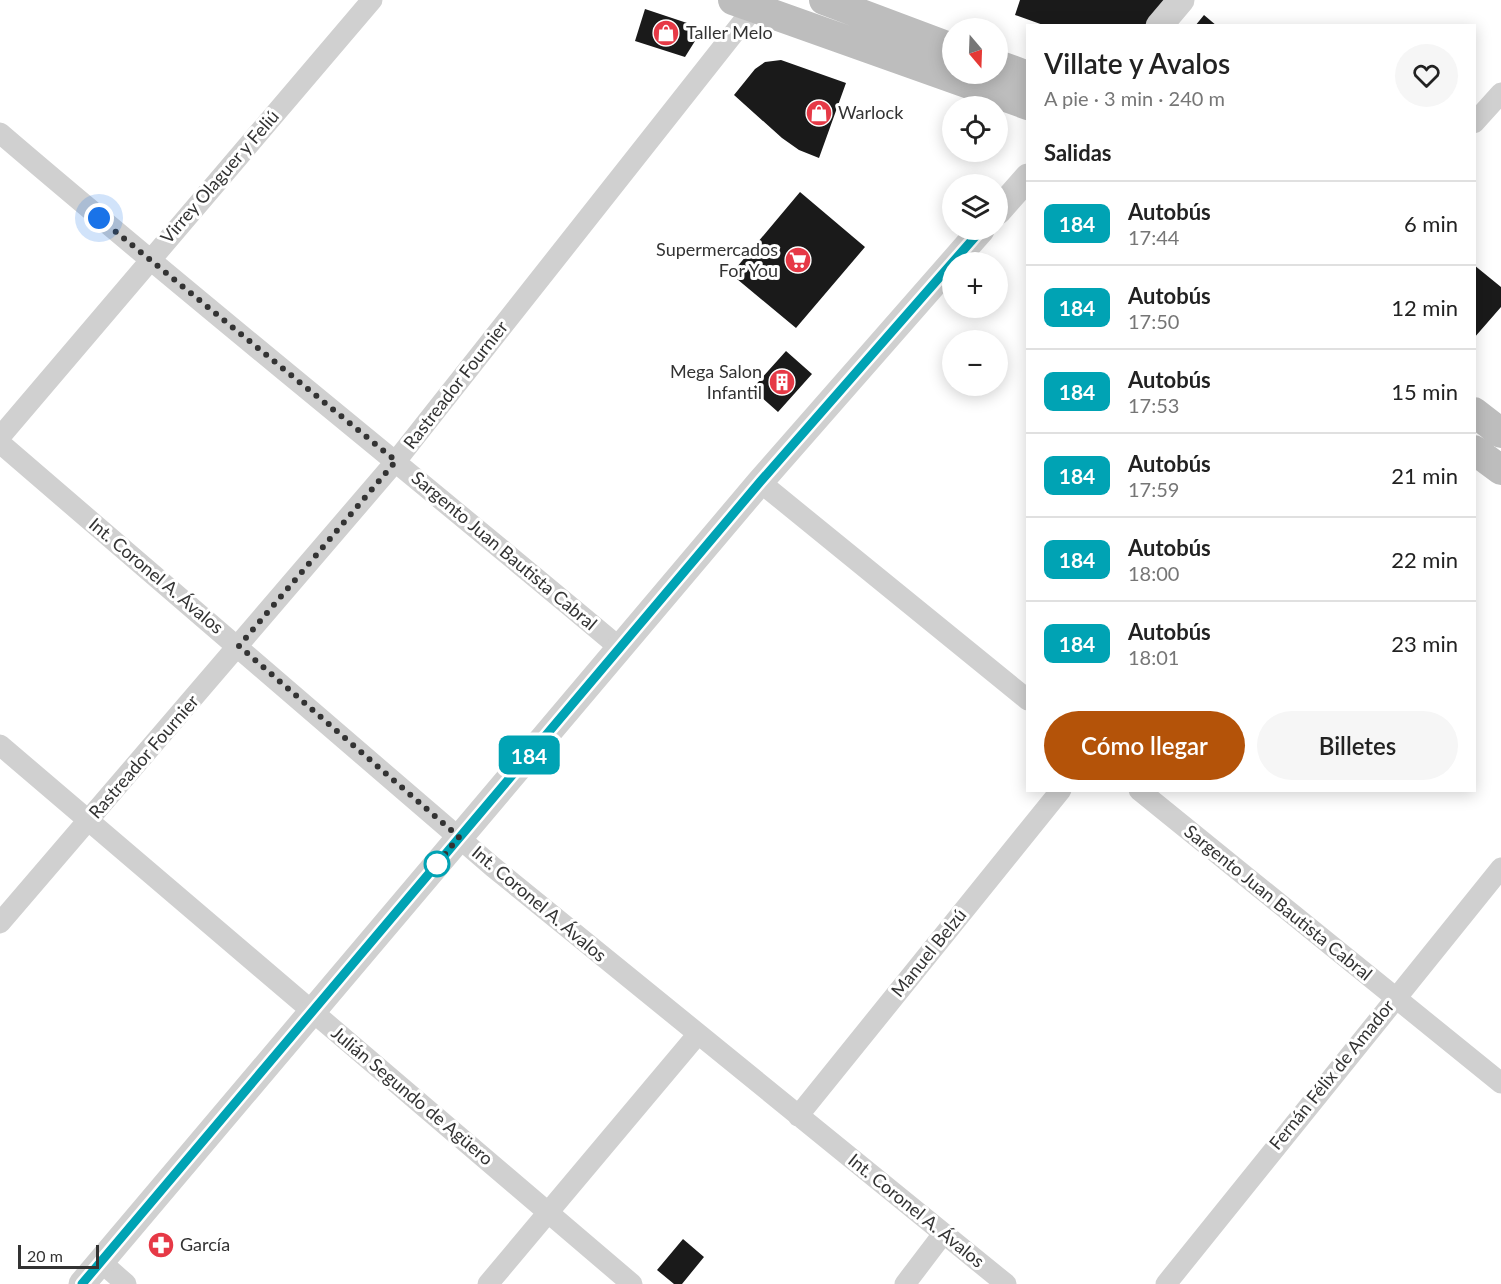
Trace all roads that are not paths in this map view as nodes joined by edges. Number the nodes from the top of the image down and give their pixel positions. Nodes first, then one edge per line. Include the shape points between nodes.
1 (372, 0) edge
2 (824, 0) edge
3 (1181, 0) edge
4 (749, 3) edge
5 (1161, 24) edge
6 (942, 44) edge
7 (1008, 69) edge
8 (1026, 75) edge
9 (1501, 93) edge
10 (1026, 104) edge
11 (1476, 121) edge
12 (0, 133) edge
13 (1026, 179) edge
14 (1008, 200) edge
15 (972, 240) edge
16 (148, 260) junction
17 (1476, 414) edge
18 (1501, 433) edge
19 (0, 437) edge
20 (0, 443) edge
21 (1476, 451) edge
22 (396, 461) junction
23 (1501, 470) edge
24 (760, 482) junction
25 (239, 646) junction
26 (620, 648) junction
27 (1026, 698) edge
28 (0, 745) edge
29 (1059, 792) edge
30 (1140, 792) edge
31 (89, 821) junction
32 (459, 837) junction
33 (1501, 868) edge
34 (0, 923) edge
35 (1395, 997) junction
36 (312, 1012) junction
37 (698, 1034) junction
38 (1501, 1083) edge
39 (798, 1116) junction
40 (548, 1213) junction
41 (943, 1234) junction
42 (101, 1262) junction
43 (82, 1284) edge
44 (126, 1284) edge
45 (488, 1284) edge
46 (632, 1284) edge
47 (905, 1284) edge
48 (1005, 1284) edge
49 (1166, 1284) edge

1 - 16 street, Virrey Olaguer y Feliú
2 - 6 main road
3 - 5 street
4 - 10 main road
4 - 22 street, Rastreador Fournier
7 - 8 main road
9 - 11 street
12 - 16 street, Sargento Juan Bautista Cabral
13 - 14 street
15 - 24 street
16 - 19 street, Virrey Olaguer y Feliú
16 - 22 street, Sargento Juan Bautista Cabral
17 - 18 main road
20 - 25 street, Int. Coronel A. Ávalos
21 - 23 main road
22 - 25 street, Rastreador Fournier
22 - 26 street, Sargento Juan Bautista Cabral
24 - 26 street
24 - 27 street
25 - 31 street, Rastreador Fournier
25 - 32 street, Int. Coronel A. Ávalos
26 - 32 street
28 - 31 street, Julián Segundo de Agüero
29 - 39 street, Manuel Belzú
30 - 35 street, Sargento Juan Bautista Cabral
31 - 34 street, Rastreador Fournier
31 - 36 street, Julián Segundo de Agüero
32 - 36 street
32 - 37 street, Int. Coronel A. Ávalos
33 - 35 street, Fernán Félix de Amador
35 - 38 street, Sargento Juan Bautista Cabral
35 - 49 street, Fernán Félix de Amador
36 - 40 street, Julián Segundo de Agüero
36 - 42 street
37 - 39 street, Int. Coronel A. Ávalos
37 - 40 street
39 - 41 street, Int. Coronel A. Ávalos
40 - 45 street
40 - 46 street, Julián Segundo de Agüero
41 - 47 street
41 - 48 street, Int. Coronel A. Ávalos
42 - 43 street
42 - 44 street

